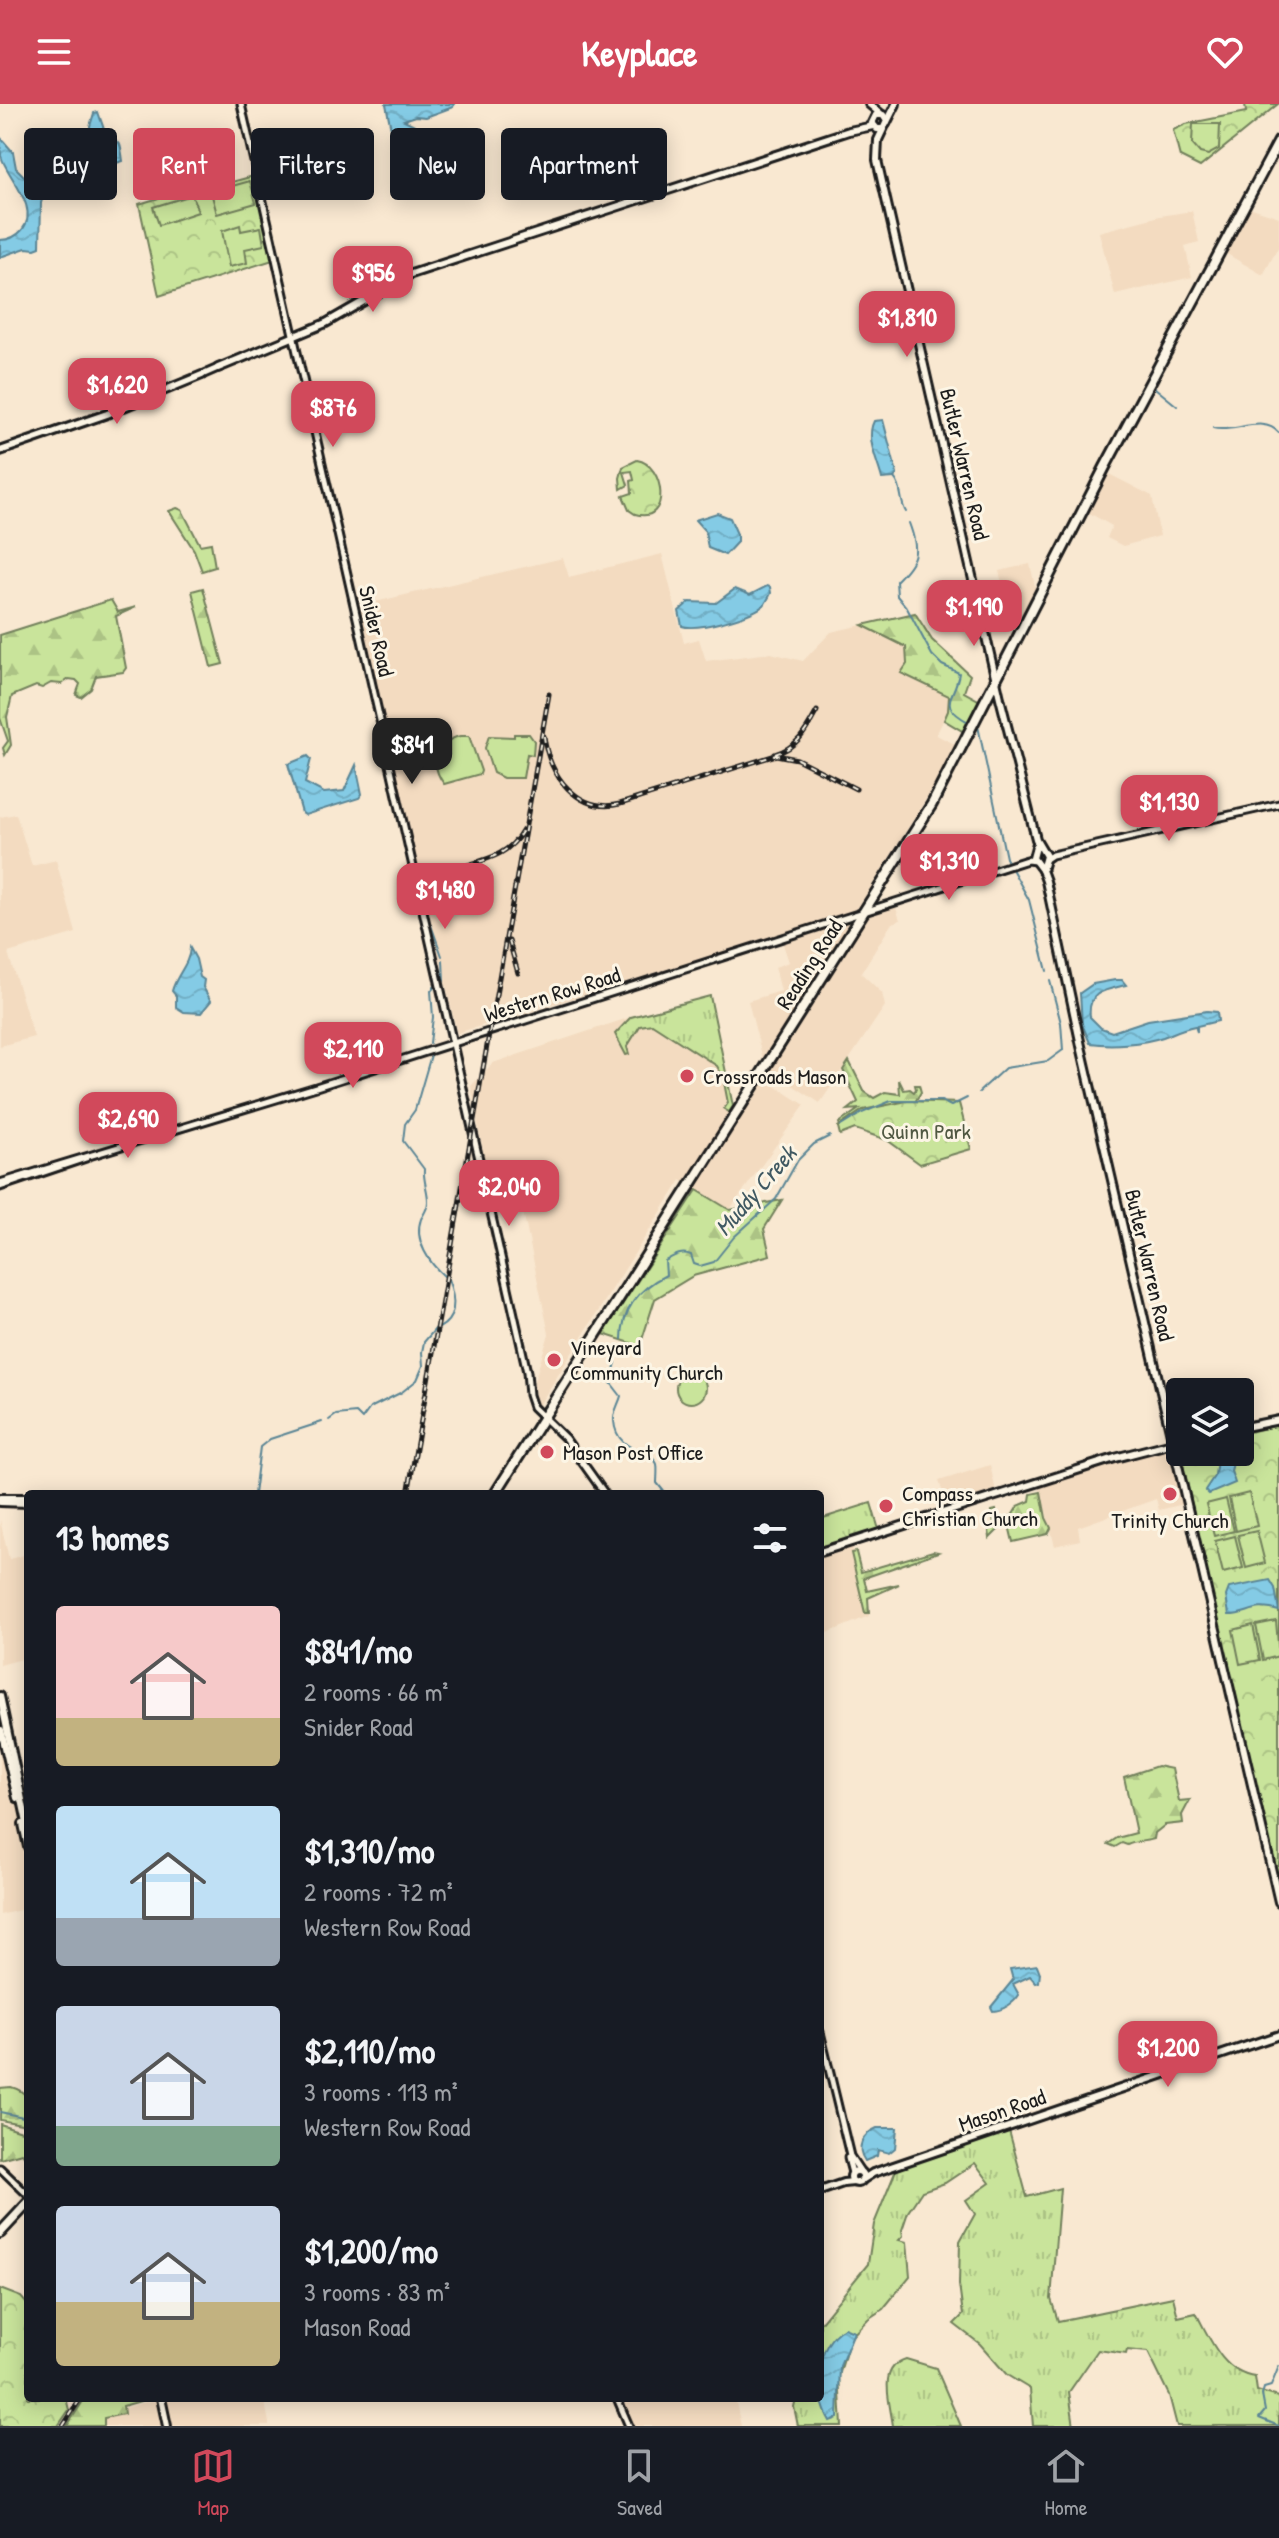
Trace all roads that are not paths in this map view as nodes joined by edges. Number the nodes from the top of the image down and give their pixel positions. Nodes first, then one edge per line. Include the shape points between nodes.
1 (241, 104) edge
2 (895, 107) edge
3 (877, 118) edge
4 (1279, 141) edge
5 (293, 337) junction
6 (218, 368) joint
7 (202, 375) joint
8 (0, 450) edge
9 (993, 664) junction
10 (1003, 667) junction
11 (997, 681) junction
12 (995, 694) junction
13 (1279, 804) edge
14 (1039, 856) junction
15 (863, 914) junction
16 (453, 1043) junction
17 (0, 1185) edge
18 (1166, 1395) edge
19 (542, 1417) junction
20 (1279, 1420) edge
21 (1254, 1425) edge
22 (1166, 1445) edge
23 (1182, 1466) edge
24 (497, 1490) edge
25 (602, 1490) edge
26 (0, 1500) edge
27 (24, 1501) edge
28 (824, 1551) edge
29 (0, 1696) edge
30 (0, 1723) edge
31 (24, 1809) edge
32 (24, 1829) edge
33 (1279, 1902) edge
34 (1279, 2035) edge
35 (824, 2051) edge
36 (824, 2057) edge
37 (829, 2075) junction
38 (0, 2168) edge
39 (857, 2176) junction
40 (824, 2190) edge
41 (24, 2191) edge
42 (24, 2207) edge
43 (0, 2233) edge
44 (162, 2402) edge
45 (619, 2402) edge
46 (167, 2426) edge
47 (629, 2426) edge

1 - 5 street, Snider Road
2 - 3 main road, Butler Warren Road
3 - 5 main road via 411,274
3 - 9 main road, Butler Warren Road via 877,160
4 - 10 main road, Reading Road
5 - 6 main road
5 - 16 street, Snider Road
6 - 7 street
7 - 8 main road
9 - 10 main road
9 - 11 main road, Butler Warren Road
10 - 11 main road, Reading Road
11 - 12 main road, Reading Road
12 - 14 main road, Butler Warren Road
12 - 15 main road, Reading Road
13 - 14 street, Western Row Road
14 - 15 street, Western Row Road
14 - 18 main road, Butler Warren Road
15 - 16 street, Western Row Road
15 - 19 main road, Reading Road
16 - 17 street, Western Row Road
16 - 19 street, Snider Road via 529,1398
19 - 24 main road, Reading Road
19 - 25 street, Snider Road via 565,1438
20 - 21 main road
22 - 28 main road
23 - 33 main road, Butler Warren Road
26 - 27 main road
29 - 31 main road
30 - 32 main road
34 - 39 main road, Mason Road
35 - 37 street
36 - 37 street
37 - 39 street
38 - 41 street
39 - 40 main road, Mason Road
42 - 43 main road
44 - 46 main road
45 - 47 street

